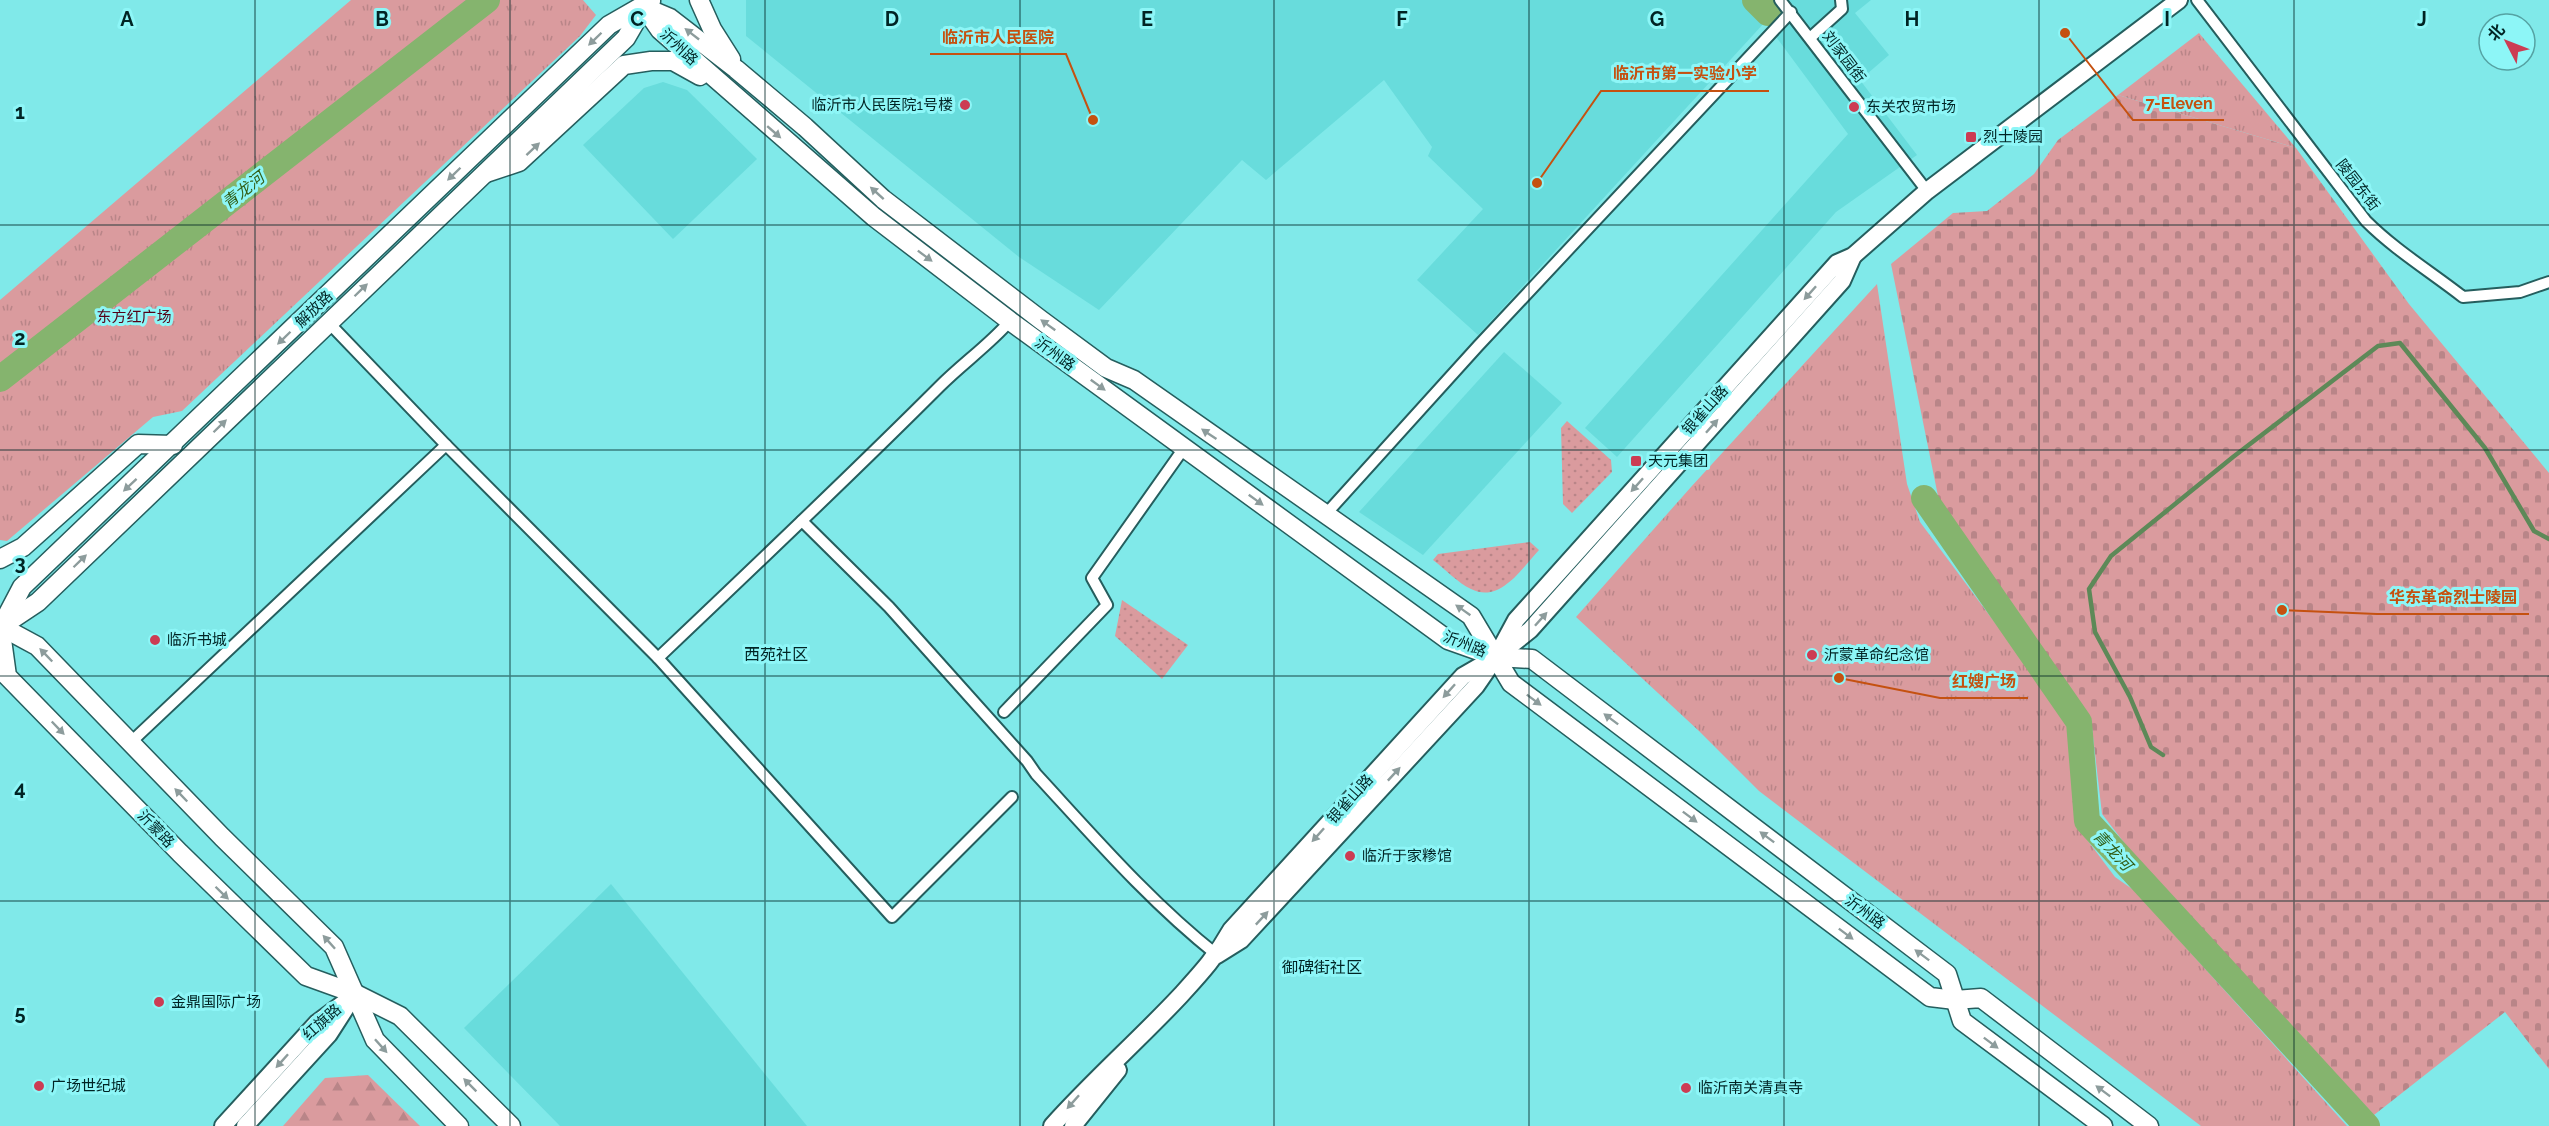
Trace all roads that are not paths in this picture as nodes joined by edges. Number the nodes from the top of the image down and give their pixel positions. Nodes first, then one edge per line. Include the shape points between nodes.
1 (699, 0) edge
2 (1780, 0) edge
3 (1841, 0) edge
4 (2180, 0) edge
5 (2197, 0) edge
6 (645, 2) edge
7 (1791, 12) junction
8 (1810, 38) junction
9 (736, 69) junction
10 (730, 94) junction
11 (482, 174) junction
12 (1927, 191) junction
13 (2549, 282) edge
14 (1010, 321) junction
15 (328, 322) junction
16 (173, 445) junction
17 (446, 445) junction
18 (1184, 447) junction
19 (1326, 514) junction
20 (802, 521) junction
21 (0, 559) edge
22 (0, 627) edge
23 (1496, 657) junction
24 (658, 658) junction
25 (1004, 712) dead end
26 (130, 743) junction
27 (1012, 797) dead end
28 (1217, 955) junction
29 (356, 994) junction
30 (1955, 1000) junction
31 (1146, 1033) junction
32 (223, 1126) edge
33 (245, 1126) edge
34 (459, 1126) edge
35 (511, 1126) edge
36 (1052, 1126) edge
37 (1073, 1126) edge
38 (2103, 1126) edge
39 (2149, 1126) edge

1 - 9 main road
2 - 7 street, 刘家园街
3 - 8 street via 1842,9
4 - 12 main road, 银雀山路
5 - 13 street, 陵园东街 via 2386,242 2463,297 2520,292
9 -> 6 main road, 沂州路
6 - 10 main road, 沂州路 via 660,30
6 - 11 main road, 解放路 via 626,38
6 -> 16 main road, 解放路 via 609,25
7 - 8 street, 刘家园街
7 - 19 street
8 - 12 street, 刘家园街
19 -> 9 main road, 沂州路 via 1134,380 1106,368 1041,320 883,199
11 -> 10 main road via 519,162 624,64 673,61
10 -> 14 main road, 沂州路 via 874,217
15 -> 11 main road, 解放路
12 - 23 main road, 银雀山路 via 1854,256 1834,290 1530,630
14 -> 18 main road, 沂州路
14 - 20 street
15 - 17 street
22 -> 15 main road, 解放路 via 38,602
16 - 21 main road via 138,444 23,547
16 -> 22 main road, 解放路 via 22,587
17 - 24 street
17 - 26 street
18 -> 23 main road, 沂州路 via 1448,640
18 - 25 street via 1092,578 1107,605
23 -> 19 main road, 沂州路 via 1471,616
20 - 24 street
20 - 28 street via 889,607 1035,774 1137,883
26 -> 22 main road via 37,646
22 -> 29 main road, 沂蒙路 via 7,676 306,976
23 - 28 main road, 银雀山路 via 1463,676 1231,930
23 -> 30 main road, 沂州路 via 1511,683 1920,989 1930,996
30 -> 23 main road, 沂州路 via 1947,974 1532,659
24 - 27 street via 892,917
29 -> 26 main road via 334,947
28 - 31 main road, 银雀山路
29 -> 32 main road, 红旗路 via 317,1023
29 - 33 main road, 红旗路 via 328,1034
29 -> 34 main road via 375,1040
35 -> 29 main road, 沂蒙路 via 400,1016
30 -> 38 main road, 沂州路 via 1962,1021
39 -> 30 main road, 沂州路 via 1981,998
31 -> 36 main road, 银雀山路
31 - 37 main road, 银雀山路

